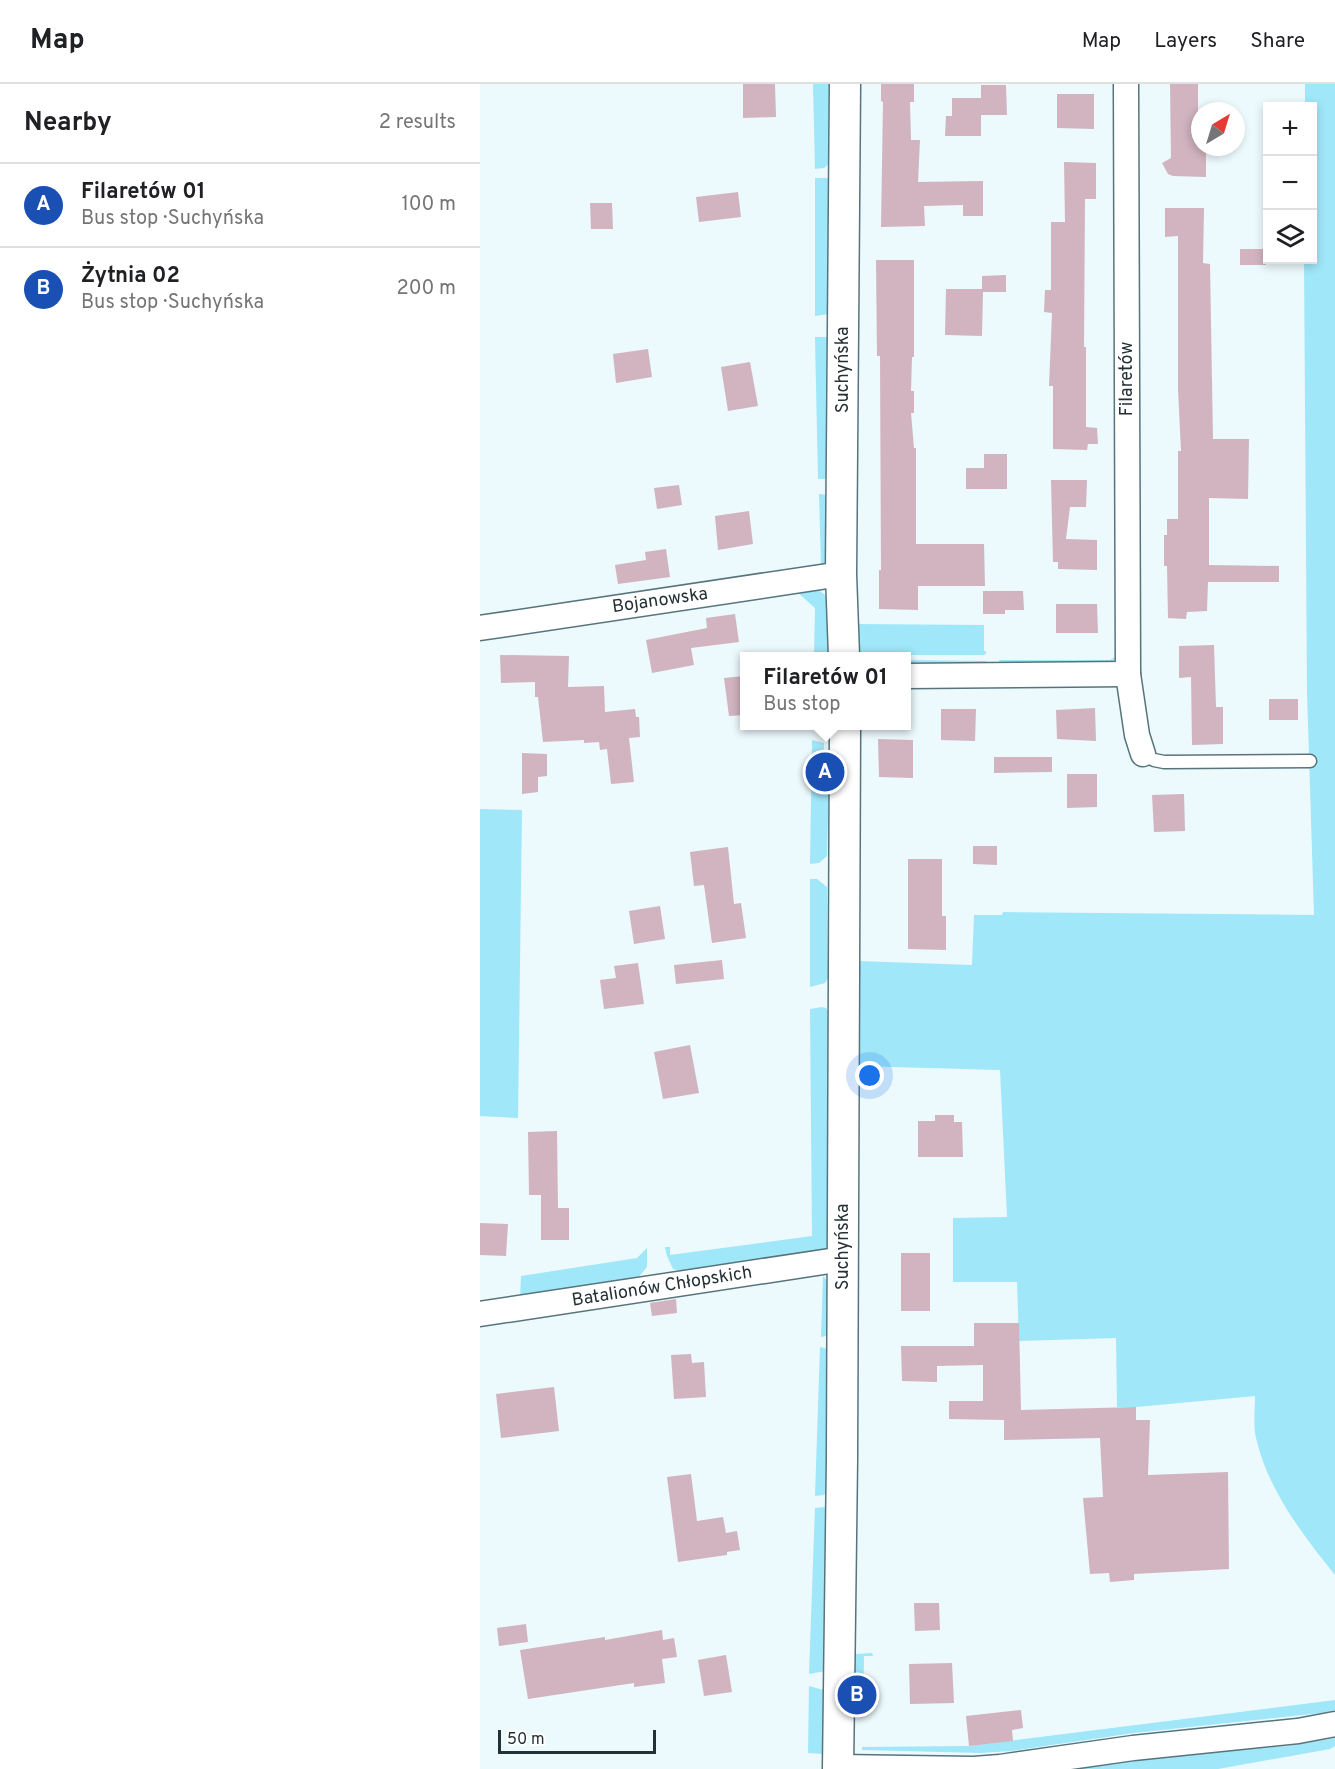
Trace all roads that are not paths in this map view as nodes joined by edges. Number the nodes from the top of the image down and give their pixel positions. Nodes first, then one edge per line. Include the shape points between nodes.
1 (844, 84) edge
2 (1126, 84) edge
3 (841, 574) junction
4 (480, 628) edge
5 (844, 652) edge
6 (1128, 674) junction
7 (911, 676) edge
8 (845, 730) edge
9 (1143, 754) joint
10 (1310, 761) dead end
11 (843, 1260) junction
12 (480, 1314) edge
13 (1335, 1724) edge
14 (838, 1768) edge

1 - 3 street, Suchyńska
2 - 6 street, Filaretów
3 - 4 street, Bojanowska
3 - 5 street, Suchyńska
6 - 7 street
6 - 9 street, Filaretów
8 - 11 street, Suchyńska
9 - 10 lane via 1164,762
11 - 12 street, Batalionów Chłopskich
11 - 14 street, Suchyńska
13 - 14 street via 1000,1767

